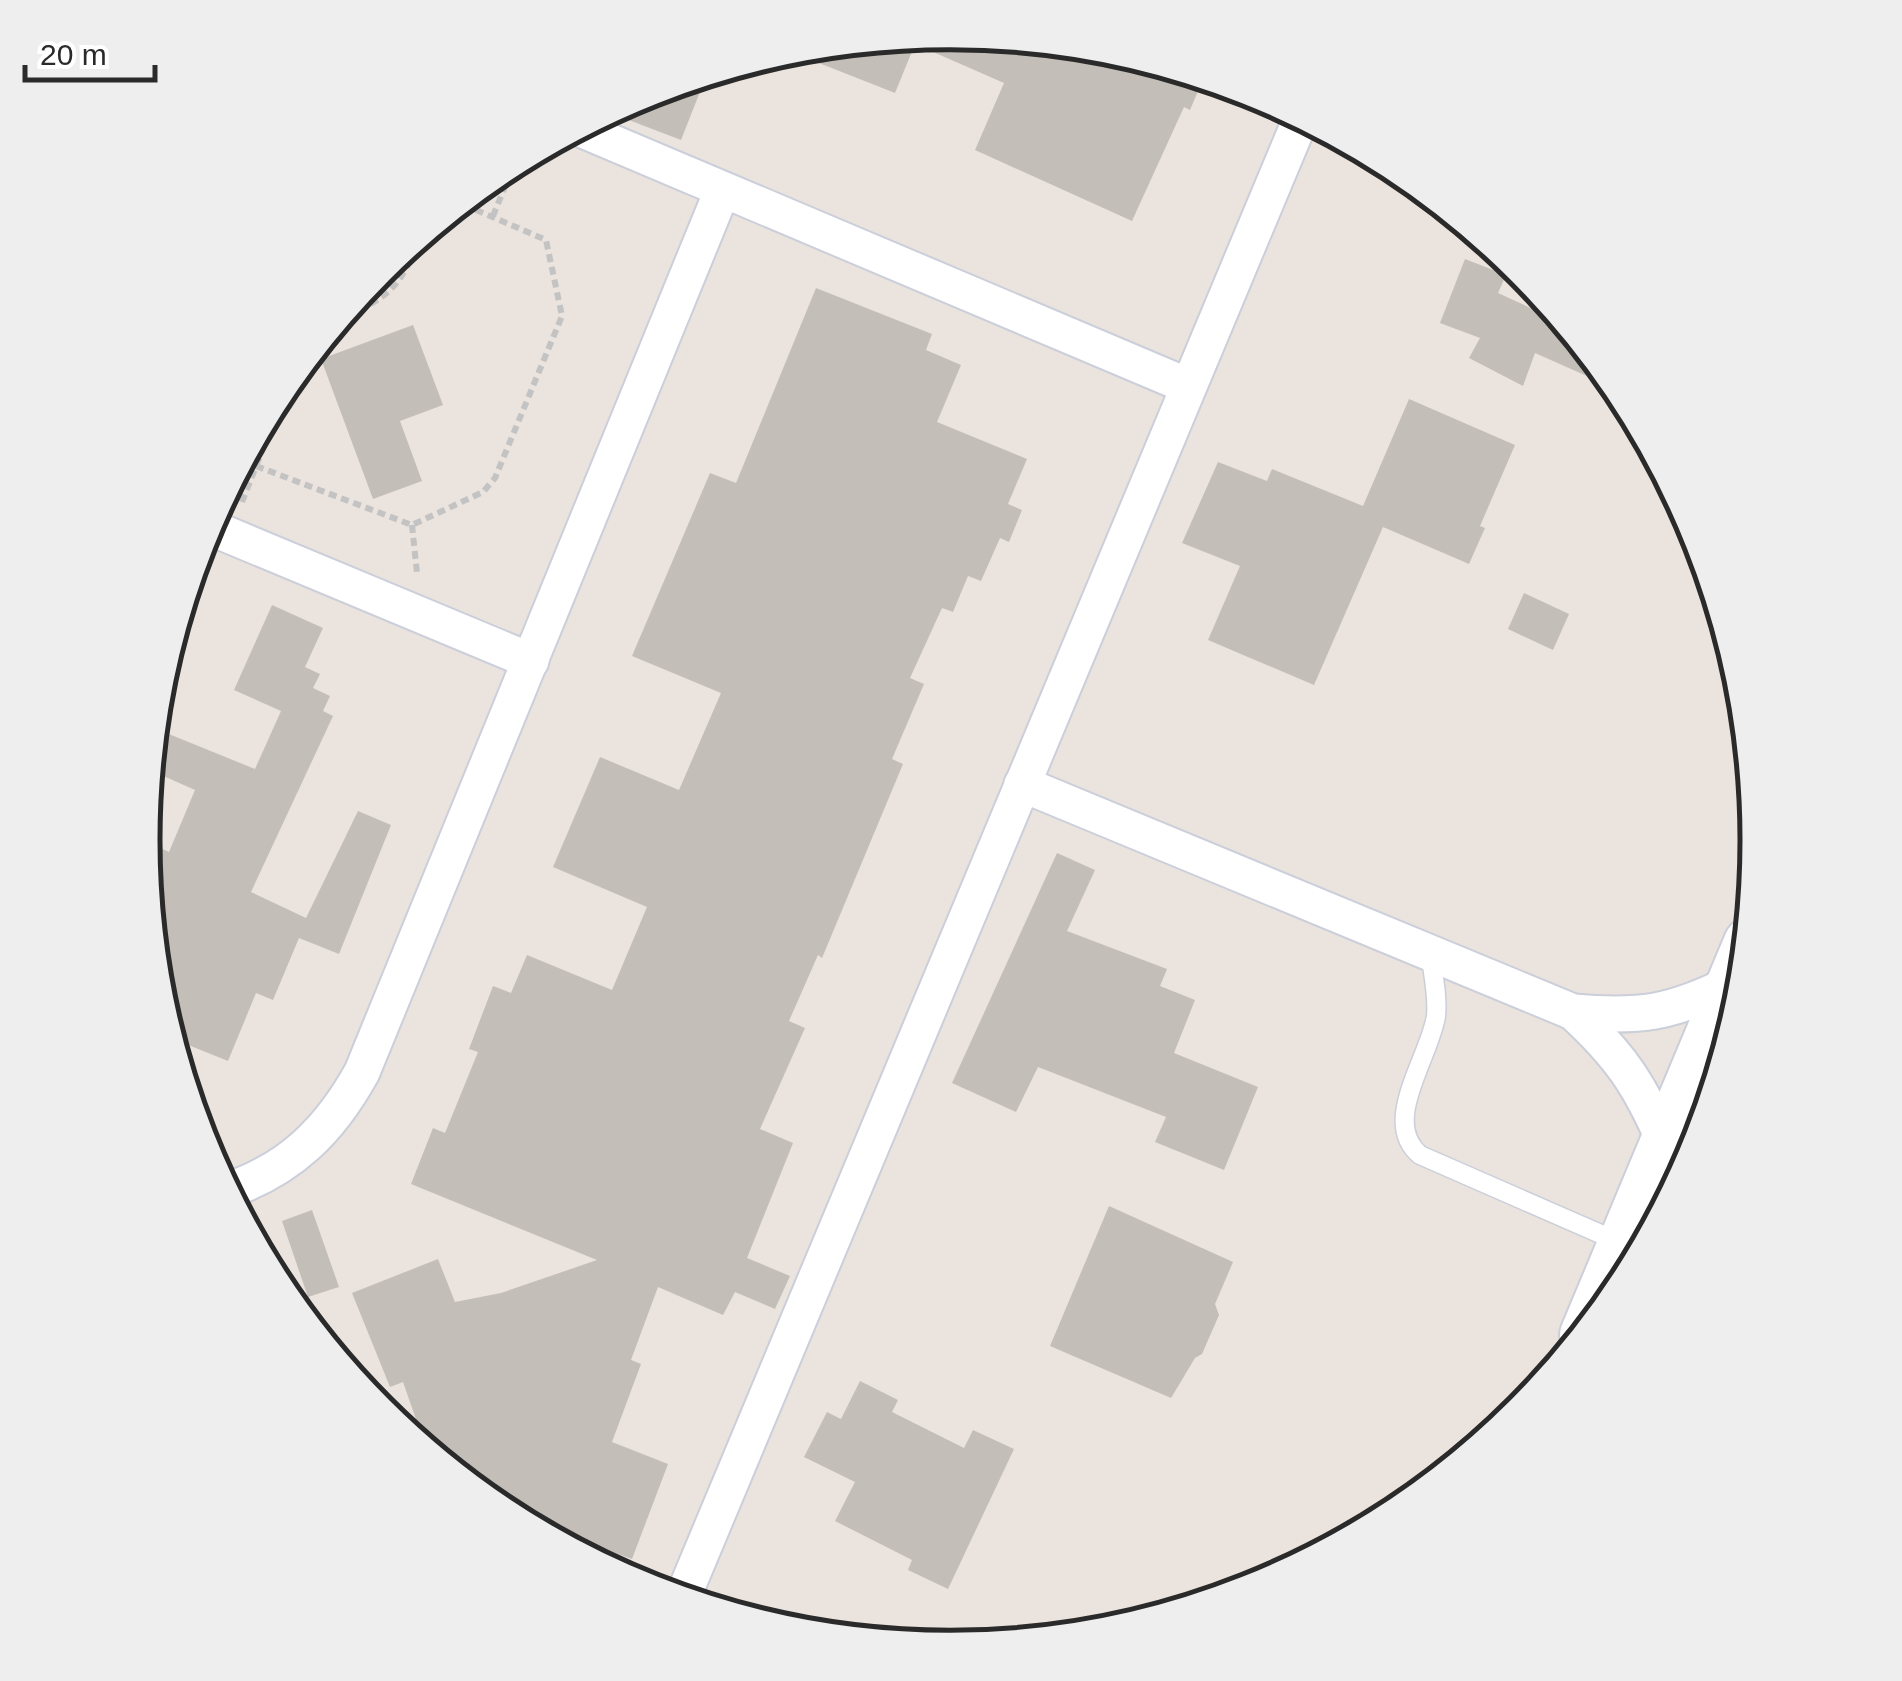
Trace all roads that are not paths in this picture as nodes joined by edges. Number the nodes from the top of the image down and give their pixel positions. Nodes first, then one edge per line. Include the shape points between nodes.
1 (1296, 130) edge
2 (595, 135) edge
3 (722, 192) junction
4 (1188, 386) junction
5 (223, 533) edge
6 (531, 661) junction
7 (1022, 784) junction
8 (1430, 953) junction
9 (1730, 971) edge
10 (1725, 998) edge
11 (1573, 1012) junction
12 (1665, 1143) junction
13 (239, 1184) edge
14 (1624, 1244) junction
15 (1611, 1276) edge
16 (688, 1586) edge

1 - 4 street
2 - 3 street
3 - 4 street
3 - 6 street
4 - 7 street
5 - 6 street
6 - 13 street via 343,1107 286,1164
7 - 8 street
7 - 16 street
8 - 11 street
8 - 14 lane via 1436,1014 1403,1118 1406,1140 1420,1156
9 - 11 street via 1686,1006 1650,1015
10 - 12 main road
11 - 12 street via 1634,1076
12 - 14 main road
14 - 15 main road

